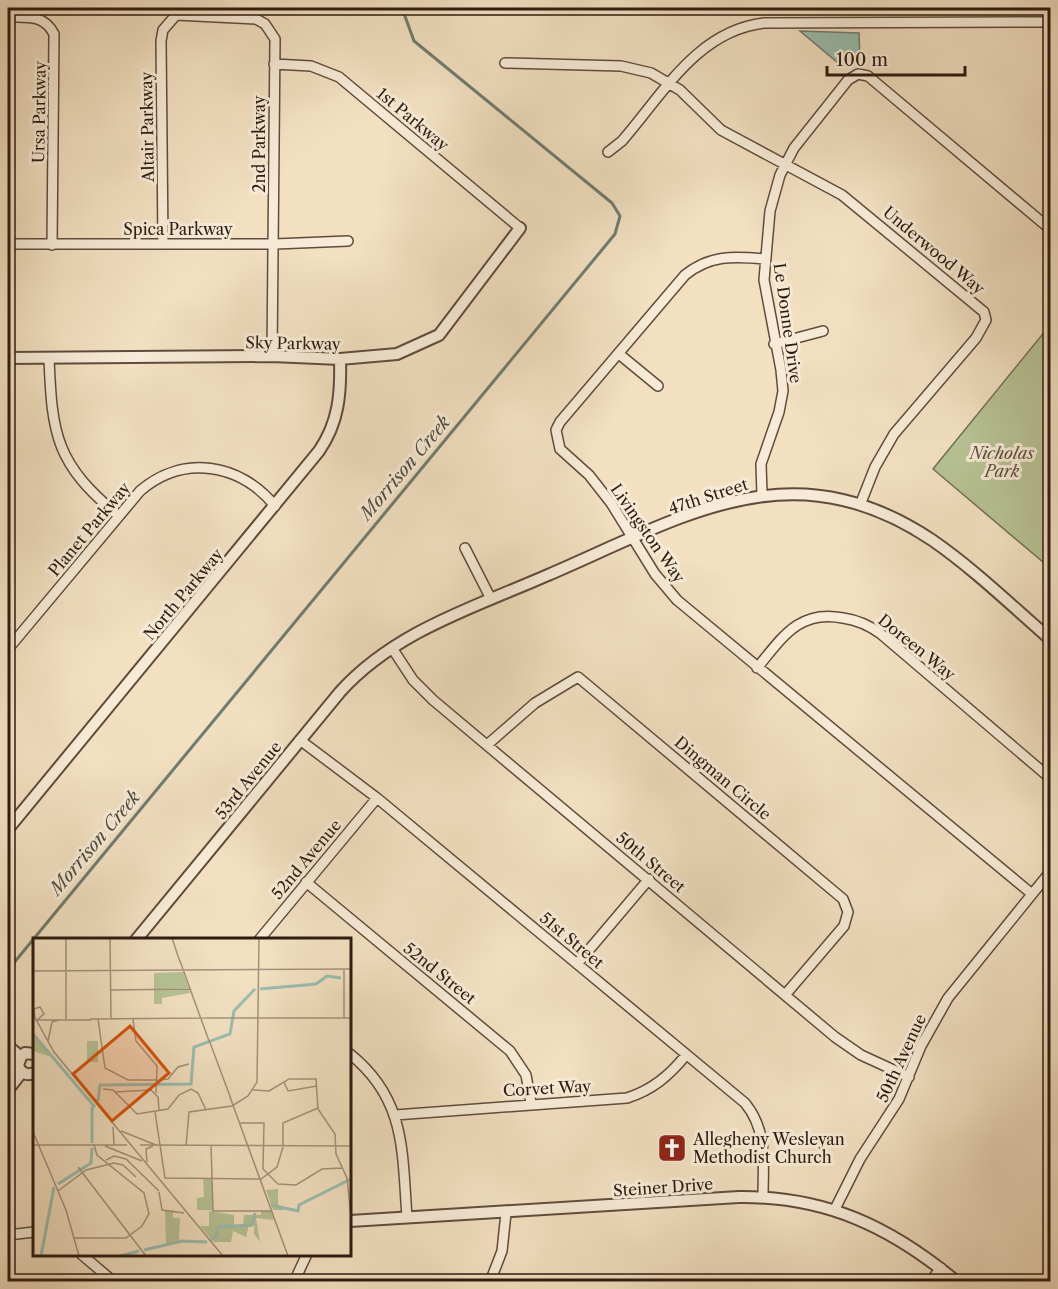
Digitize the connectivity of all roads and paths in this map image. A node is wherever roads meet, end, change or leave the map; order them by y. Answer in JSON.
{"nodes":[{"id":1,"x":177,"y":15,"type":"joint"},
{"id":2,"x":8,"y":17,"type":"edge"},
{"id":3,"x":1050,"y":22,"type":"edge"},
{"id":4,"x":506,"y":63,"type":"dead end"},
{"id":5,"x":274,"y":64,"type":"junction"},
{"id":6,"x":670,"y":84,"type":"junction"},
{"id":7,"x":608,"y":152,"type":"dead end"},
{"id":8,"x":785,"y":164,"type":"junction"},
{"id":9,"x":520,"y":228,"type":"joint"},
{"id":10,"x":1050,"y":229,"type":"edge"},
{"id":11,"x":348,"y":241,"type":"dead end"},
{"id":12,"x":8,"y":244,"type":"edge"},
{"id":13,"x":163,"y":244,"type":"junction"},
{"id":14,"x":275,"y":244,"type":"junction"},
{"id":15,"x":52,"y":245,"type":"junction"},
{"id":16,"x":764,"y":259,"type":"junction"},
{"id":17,"x":823,"y":330,"type":"dead end"},
{"id":18,"x":774,"y":344,"type":"junction"},
{"id":19,"x":619,"y":354,"type":"junction"},
{"id":20,"x":272,"y":356,"type":"junction"},
{"id":21,"x":8,"y":358,"type":"edge"},
{"id":22,"x":49,"y":358,"type":"junction"},
{"id":23,"x":340,"y":359,"type":"junction"},
{"id":24,"x":658,"y":386,"type":"dead end"},
{"id":25,"x":762,"y":494,"type":"junction"},
{"id":26,"x":860,"y":505,"type":"junction"},
{"id":27,"x":275,"y":506,"type":"junction"},
{"id":28,"x":118,"y":516,"type":"junction"},
{"id":29,"x":634,"y":537,"type":"junction"},
{"id":30,"x":465,"y":548,"type":"dead end"},
{"id":31,"x":491,"y":599,"type":"junction"},
{"id":32,"x":1050,"y":639,"type":"edge"},
{"id":33,"x":392,"y":648,"type":"junction"},
{"id":34,"x":8,"y":649,"type":"edge"},
{"id":35,"x":757,"y":668,"type":"junction"},
{"id":36,"x":300,"y":740,"type":"junction"},
{"id":37,"x":487,"y":745,"type":"junction"},
{"id":38,"x":1050,"y":778,"type":"edge"},
{"id":39,"x":377,"y":798,"type":"junction"},
{"id":40,"x":8,"y":829,"type":"edge"},
{"id":41,"x":1050,"y":872,"type":"edge"},
{"id":42,"x":649,"y":879,"type":"junction"},
{"id":43,"x":306,"y":882,"type":"junction"},
{"id":44,"x":1032,"y":894,"type":"junction"},
{"id":45,"x":137,"y":938,"type":"edge"},
{"id":46,"x":260,"y":938,"type":"edge"},
{"id":47,"x":578,"y":964,"type":"junction"},
{"id":48,"x":785,"y":995,"type":"junction"},
{"id":49,"x":8,"y":1046,"type":"edge"},
{"id":50,"x":33,"y":1054,"type":"edge"},
{"id":51,"x":351,"y":1055,"type":"edge"},
{"id":52,"x":686,"y":1055,"type":"junction"},
{"id":53,"x":21,"y":1057,"type":"junction"},
{"id":54,"x":22,"y":1072,"type":"junction"},
{"id":55,"x":33,"y":1073,"type":"edge"},
{"id":56,"x":909,"y":1077,"type":"junction"},
{"id":57,"x":8,"y":1090,"type":"edge"},
{"id":58,"x":531,"y":1103,"type":"junction"},
{"id":59,"x":395,"y":1115,"type":"junction"},
{"id":60,"x":763,"y":1197,"type":"junction"},
{"id":61,"x":835,"y":1209,"type":"junction"},
{"id":62,"x":506,"y":1213,"type":"junction"},
{"id":63,"x":407,"y":1217,"type":"junction"},
{"id":64,"x":351,"y":1221,"type":"edge"},
{"id":65,"x":33,"y":1232,"type":"edge"},
{"id":66,"x":8,"y":1235,"type":"edge"},
{"id":67,"x":83,"y":1256,"type":"edge"},
{"id":68,"x":306,"y":1256,"type":"edge"},
{"id":69,"x":941,"y":1268,"type":"junction"},
{"id":70,"x":114,"y":1281,"type":"edge"},
{"id":71,"x":294,"y":1281,"type":"edge"},
{"id":72,"x":490,"y":1281,"type":"edge"},
{"id":73,"x":930,"y":1281,"type":"edge"},
{"id":74,"x":957,"y":1281,"type":"edge"}],
"edges":[{"from":1,"to":5,"type":"street","name":"2nd Parkway"},
{"from":1,"to":13,"type":"street","name":"Altair Parkway"},
{"from":2,"to":15,"type":"street","name":"Ursa Parkway"},
{"from":3,"to":6,"type":"street"},
{"from":4,"to":6,"type":"street","name":"Underwood Way"},
{"from":5,"to":9,"type":"street","name":"1st Parkway"},
{"from":5,"to":14,"type":"street","name":"2nd Parkway"},
{"from":6,"to":7,"type":"street"},
{"from":6,"to":8,"type":"street","name":"Underwood Way"},
{"from":8,"to":10,"type":"street","name":"Le Donne Drive"},
{"from":8,"to":16,"type":"street","name":"Le Donne Drive"},
{"from":8,"to":26,"type":"street","name":"Underwood Way"},
{"from":9,"to":23,"type":"street","name":"Sky Parkway"},
{"from":11,"to":14,"type":"street","name":"Spica Parkway"},
{"from":12,"to":15,"type":"street","name":"Spica Parkway"},
{"from":13,"to":14,"type":"street","name":"Spica Parkway"},
{"from":13,"to":15,"type":"street","name":"Spica Parkway"},
{"from":14,"to":20,"type":"street","name":"2nd Parkway"},
{"from":16,"to":18,"type":"street","name":"Le Donne Drive"},
{"from":16,"to":19,"type":"street","name":"Livingston Way"},
{"from":17,"to":18,"type":"street"},
{"from":18,"to":25,"type":"street","name":"Le Donne Drive"},
{"from":19,"to":24,"type":"street"},
{"from":19,"to":29,"type":"street","name":"Livingston Way"},
{"from":20,"to":22,"type":"street","name":"Sky Parkway"},
{"from":20,"to":23,"type":"street","name":"Sky Parkway"},
{"from":21,"to":22,"type":"street","name":"Sky Parkway"},
{"from":22,"to":28,"type":"street"},
{"from":23,"to":27,"type":"street","name":"North Parkway"},
{"from":25,"to":26,"type":"street","name":"47th Street"},
{"from":25,"to":29,"type":"street","name":"47th Street"},
{"from":26,"to":32,"type":"street","name":"47th Street"},
{"from":27,"to":28,"type":"street","name":"Planet Parkway"},
{"from":27,"to":40,"type":"street","name":"North Parkway"},
{"from":28,"to":34,"type":"street","name":"Planet Parkway"},
{"from":29,"to":31,"type":"street","name":"47th Street"},
{"from":29,"to":35,"type":"street","name":"Livingston Way"},
{"from":30,"to":31,"type":"street"},
{"from":31,"to":33,"type":"street","name":"47th Street"},
{"from":33,"to":36,"type":"street","name":"53rd Avenue"},
{"from":33,"to":37,"type":"street","name":"50th Street"},
{"from":35,"to":38,"type":"street","name":"Doreen Way"},
{"from":35,"to":44,"type":"street","name":"Livingston Way"},
{"from":36,"to":39,"type":"street","name":"51st Street"},
{"from":36,"to":45,"type":"street","name":"53rd Avenue"},
{"from":37,"to":42,"type":"street","name":"50th Street"},
{"from":37,"to":48,"type":"street","name":"Dingman Circle"},
{"from":39,"to":43,"type":"street","name":"52nd Avenue"},
{"from":39,"to":47,"type":"street","name":"51st Street"},
{"from":41,"to":44,"type":"street","name":"50th Avenue"},
{"from":42,"to":47,"type":"street"},
{"from":42,"to":48,"type":"street","name":"50th Street"},
{"from":43,"to":46,"type":"street","name":"52nd Avenue"},
{"from":43,"to":58,"type":"street","name":"52nd Street"},
{"from":44,"to":56,"type":"street","name":"50th Avenue"},
{"from":47,"to":52,"type":"street","name":"51st Street"},
{"from":48,"to":56,"type":"street","name":"50th Street"},
{"from":49,"to":53,"type":"street"},
{"from":50,"to":53,"type":"street"},
{"from":51,"to":59,"type":"street"},
{"from":52,"to":58,"type":"street","name":"Corvet Way"},
{"from":52,"to":60,"type":"street","name":"51st Street"},
{"from":53,"to":54,"type":"street"},
{"from":54,"to":55,"type":"street"},
{"from":54,"to":57,"type":"street"},
{"from":56,"to":61,"type":"street","name":"50th Avenue"},
{"from":58,"to":59,"type":"street","name":"Corvet Way"},
{"from":59,"to":63,"type":"street"},
{"from":60,"to":61,"type":"street","name":"Steiner Drive"},
{"from":60,"to":62,"type":"street","name":"Steiner Drive"},
{"from":61,"to":69,"type":"street","name":"Steiner Drive"},
{"from":62,"to":63,"type":"street","name":"Steiner Drive"},
{"from":62,"to":72,"type":"street"},
{"from":63,"to":64,"type":"street","name":"Steiner Drive"},
{"from":65,"to":66,"type":"street"},
{"from":67,"to":70,"type":"street"},
{"from":68,"to":71,"type":"street"},
{"from":69,"to":73,"type":"street"},
{"from":69,"to":74,"type":"street","name":"Steiner Drive"}]}
